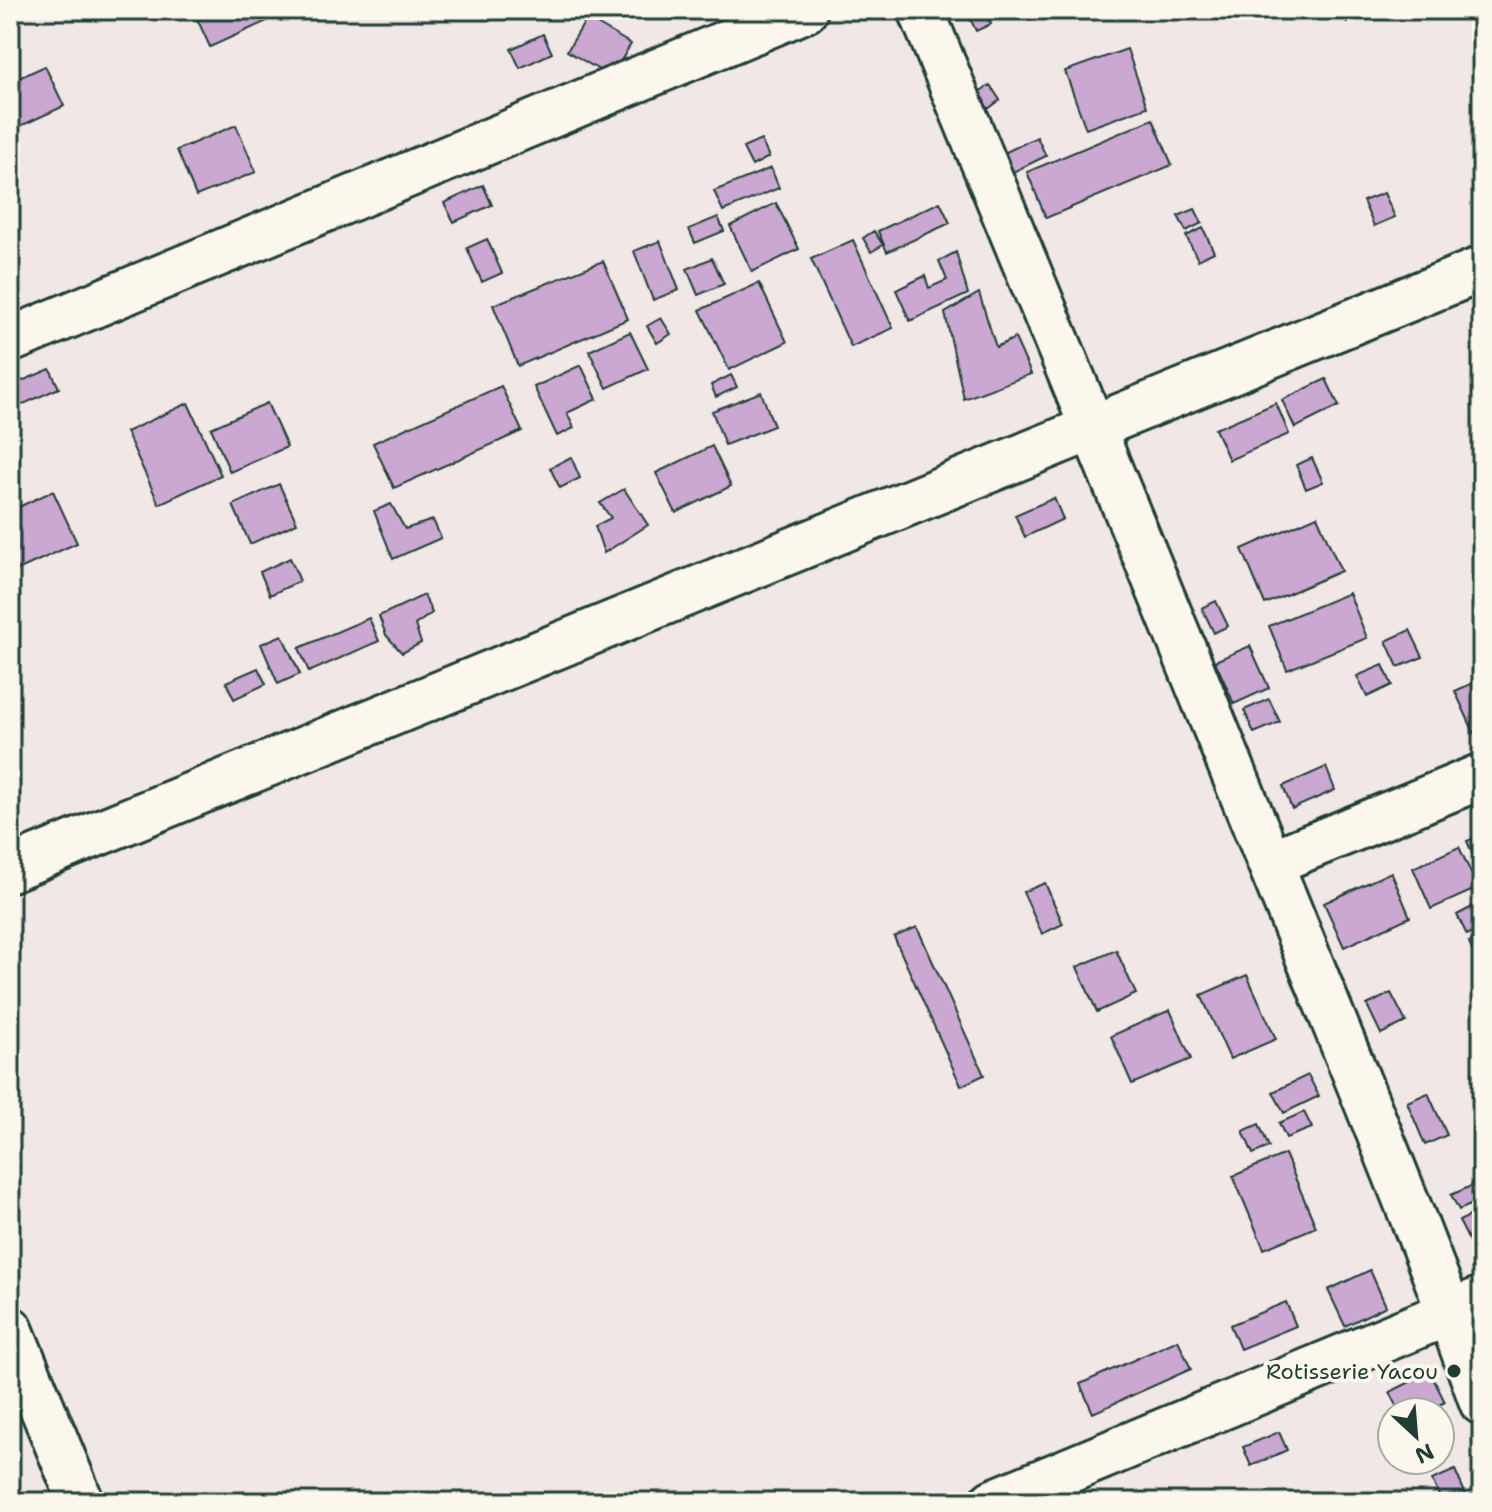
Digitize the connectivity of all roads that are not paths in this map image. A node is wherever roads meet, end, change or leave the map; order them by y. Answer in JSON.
{"nodes":[{"id":1,"x":805,"y":10,"type":"edge"},
{"id":2,"x":921,"y":10,"type":"edge"},
{"id":3,"x":1482,"y":269,"type":"edge"},
{"id":4,"x":10,"y":340,"type":"edge"},
{"id":5,"x":1094,"y":427,"type":"junction"},
{"id":6,"x":1482,"y":776,"type":"edge"},
{"id":7,"x":1270,"y":863,"type":"junction"},
{"id":8,"x":10,"y":869,"type":"edge"},
{"id":9,"x":1466,"y":1306,"type":"edge"},
{"id":10,"x":10,"y":1329,"type":"edge"},
{"id":11,"x":24,"y":1401,"type":"edge"},
{"id":12,"x":1482,"y":1402,"type":"edge"},
{"id":13,"x":81,"y":1502,"type":"edge"},
{"id":14,"x":993,"y":1502,"type":"edge"}],
"edges":[{"from":1,"to":4,"type":"street"},
{"from":2,"to":5,"type":"street"},
{"from":3,"to":5,"type":"street"},
{"from":5,"to":7,"type":"street"},
{"from":5,"to":8,"type":"street"},
{"from":6,"to":7,"type":"street"},
{"from":7,"to":9,"type":"street"},
{"from":9,"to":12,"type":"street"},
{"from":9,"to":14,"type":"street"},
{"from":10,"to":11,"type":"street"},
{"from":11,"to":13,"type":"street"}]}
